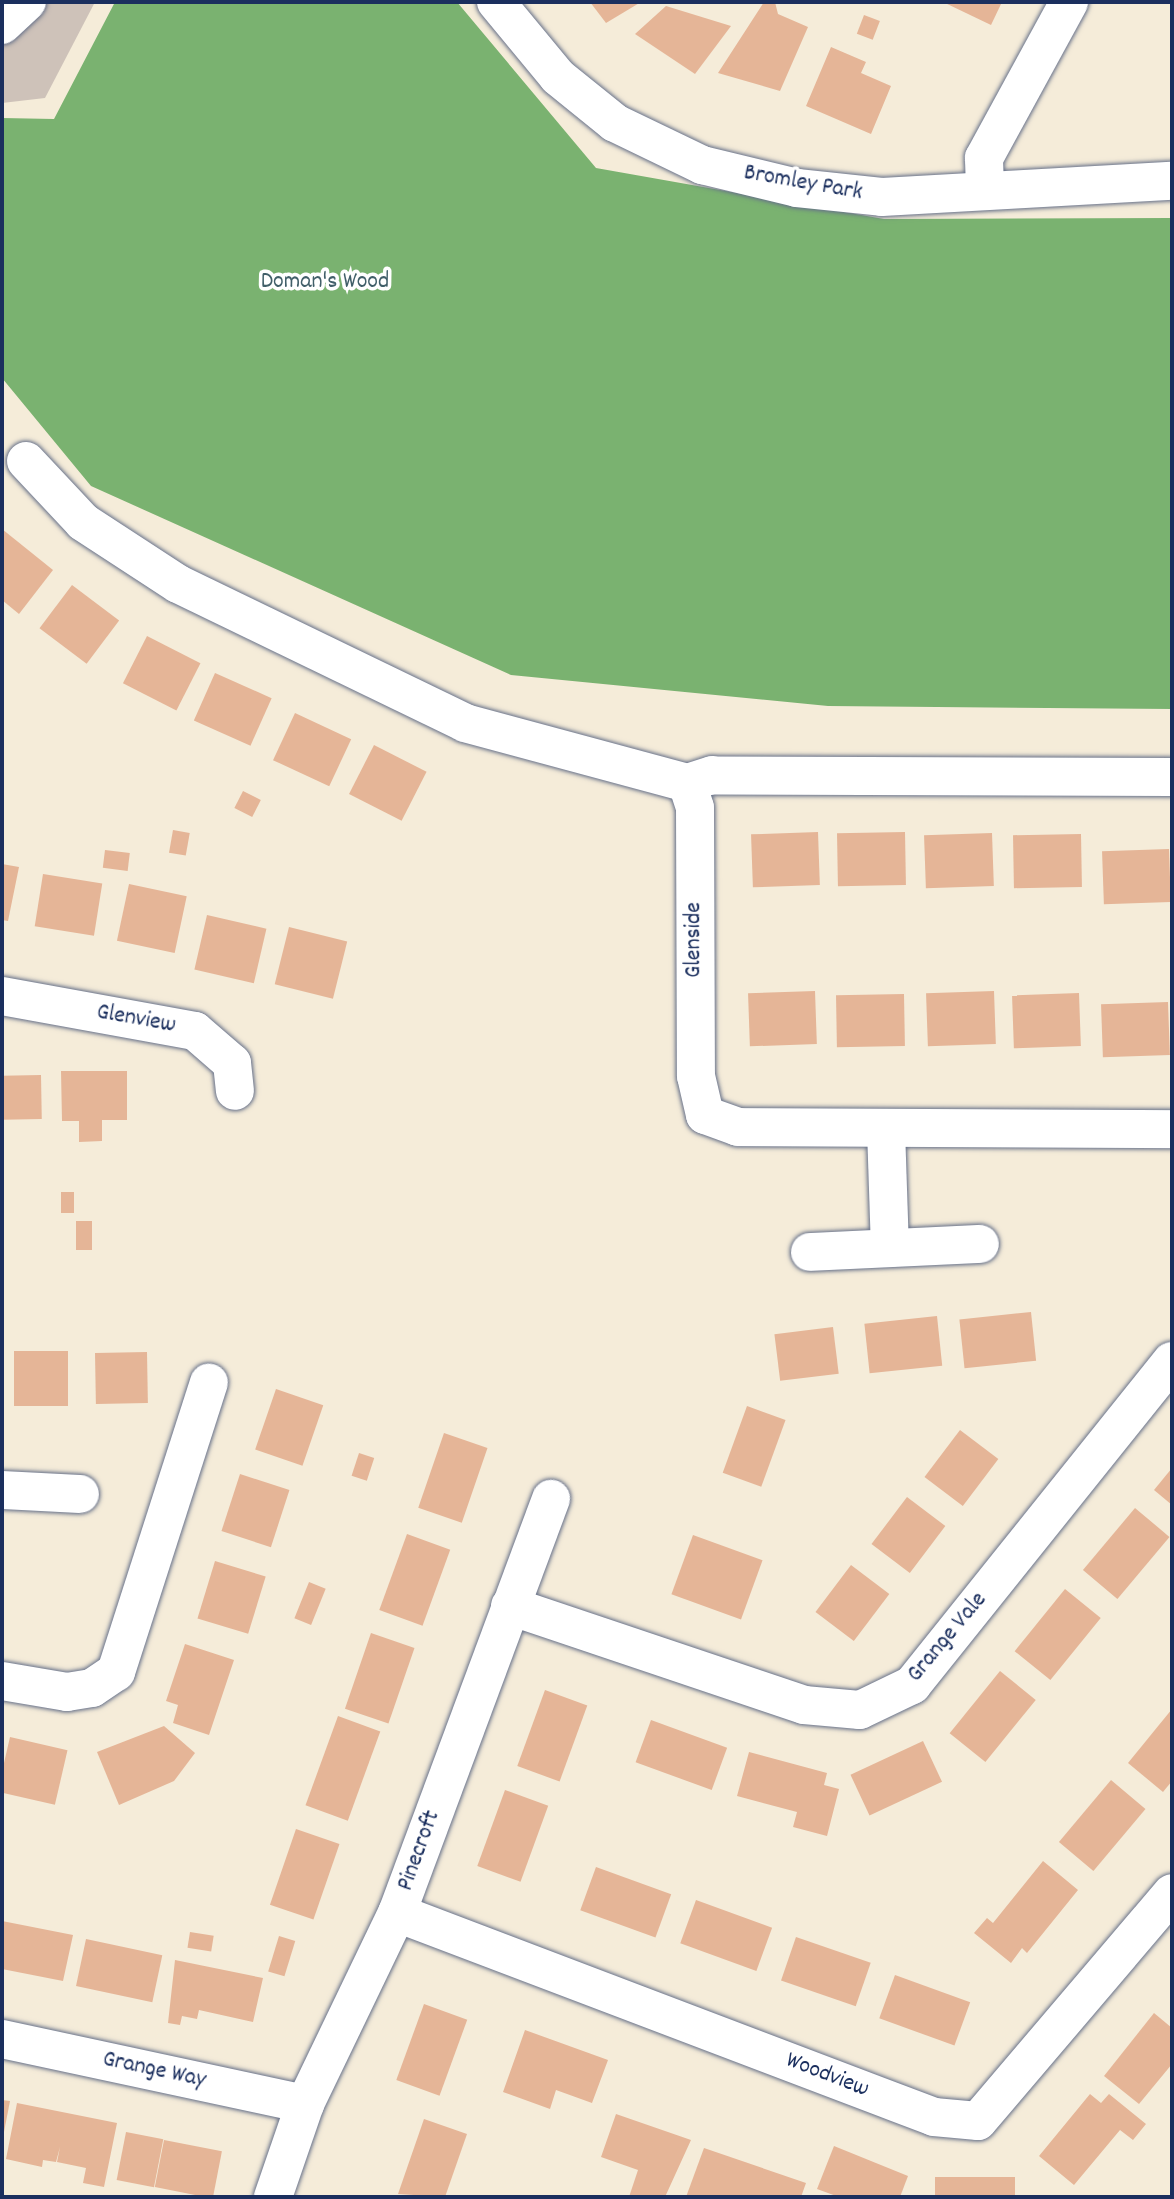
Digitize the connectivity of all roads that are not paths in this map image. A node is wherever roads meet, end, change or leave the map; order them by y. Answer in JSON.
{"nodes":[{"id":1,"x":27,"y":2,"type":"edge"},
{"id":2,"x":496,"y":2,"type":"edge"},
{"id":3,"x":1069,"y":2,"type":"edge"},
{"id":4,"x":2,"y":25,"type":"edge"},
{"id":5,"x":1172,"y":181,"type":"edge"},
{"id":6,"x":985,"y":188,"type":"junction"},
{"id":7,"x":26,"y":461,"type":"dead end"},
{"id":8,"x":1172,"y":778,"type":"edge"},
{"id":9,"x":687,"y":783,"type":"junction"},
{"id":10,"x":2,"y":996,"type":"edge"},
{"id":11,"x":235,"y":1091,"type":"dead end"},
{"id":12,"x":886,"y":1129,"type":"junction"},
{"id":13,"x":1172,"y":1129,"type":"edge"},
{"id":14,"x":980,"y":1244,"type":"dead end"},
{"id":15,"x":890,"y":1248,"type":"junction"},
{"id":16,"x":810,"y":1252,"type":"dead end"},
{"id":17,"x":1172,"y":1361,"type":"edge"},
{"id":18,"x":209,"y":1383,"type":"dead end"},
{"id":19,"x":2,"y":1490,"type":"edge"},
{"id":20,"x":80,"y":1494,"type":"dead end"},
{"id":21,"x":551,"y":1499,"type":"dead end"},
{"id":22,"x":510,"y":1606,"type":"junction"},
{"id":23,"x":2,"y":1681,"type":"edge"},
{"id":24,"x":1172,"y":1893,"type":"edge"},
{"id":25,"x":397,"y":1913,"type":"junction"},
{"id":26,"x":2,"y":2039,"type":"edge"},
{"id":27,"x":305,"y":2104,"type":"junction"},
{"id":28,"x":273,"y":2197,"type":"edge"}],
"edges":[{"from":1,"to":4,"type":"street"},
{"from":2,"to":6,"type":"street","name":"Bromley Park"},
{"from":3,"to":6,"type":"street"},
{"from":5,"to":6,"type":"street","name":"Bromley Park"},
{"from":7,"to":9,"type":"street"},
{"from":8,"to":9,"type":"street"},
{"from":9,"to":12,"type":"street","name":"Glenside"},
{"from":10,"to":11,"type":"street","name":"Glenview"},
{"from":12,"to":13,"type":"street","name":"Glenside"},
{"from":12,"to":15,"type":"street"},
{"from":14,"to":15,"type":"street"},
{"from":15,"to":16,"type":"street"},
{"from":17,"to":22,"type":"street","name":"Grange Vale"},
{"from":18,"to":23,"type":"street"},
{"from":19,"to":20,"type":"street"},
{"from":21,"to":22,"type":"street","name":"Pinecroft"},
{"from":22,"to":25,"type":"street","name":"Pinecroft"},
{"from":24,"to":25,"type":"street","name":"Woodview"},
{"from":25,"to":27,"type":"street","name":"Pinecroft"},
{"from":26,"to":27,"type":"street","name":"Grange Way"},
{"from":27,"to":28,"type":"street","name":"Pinecroft"}]}
